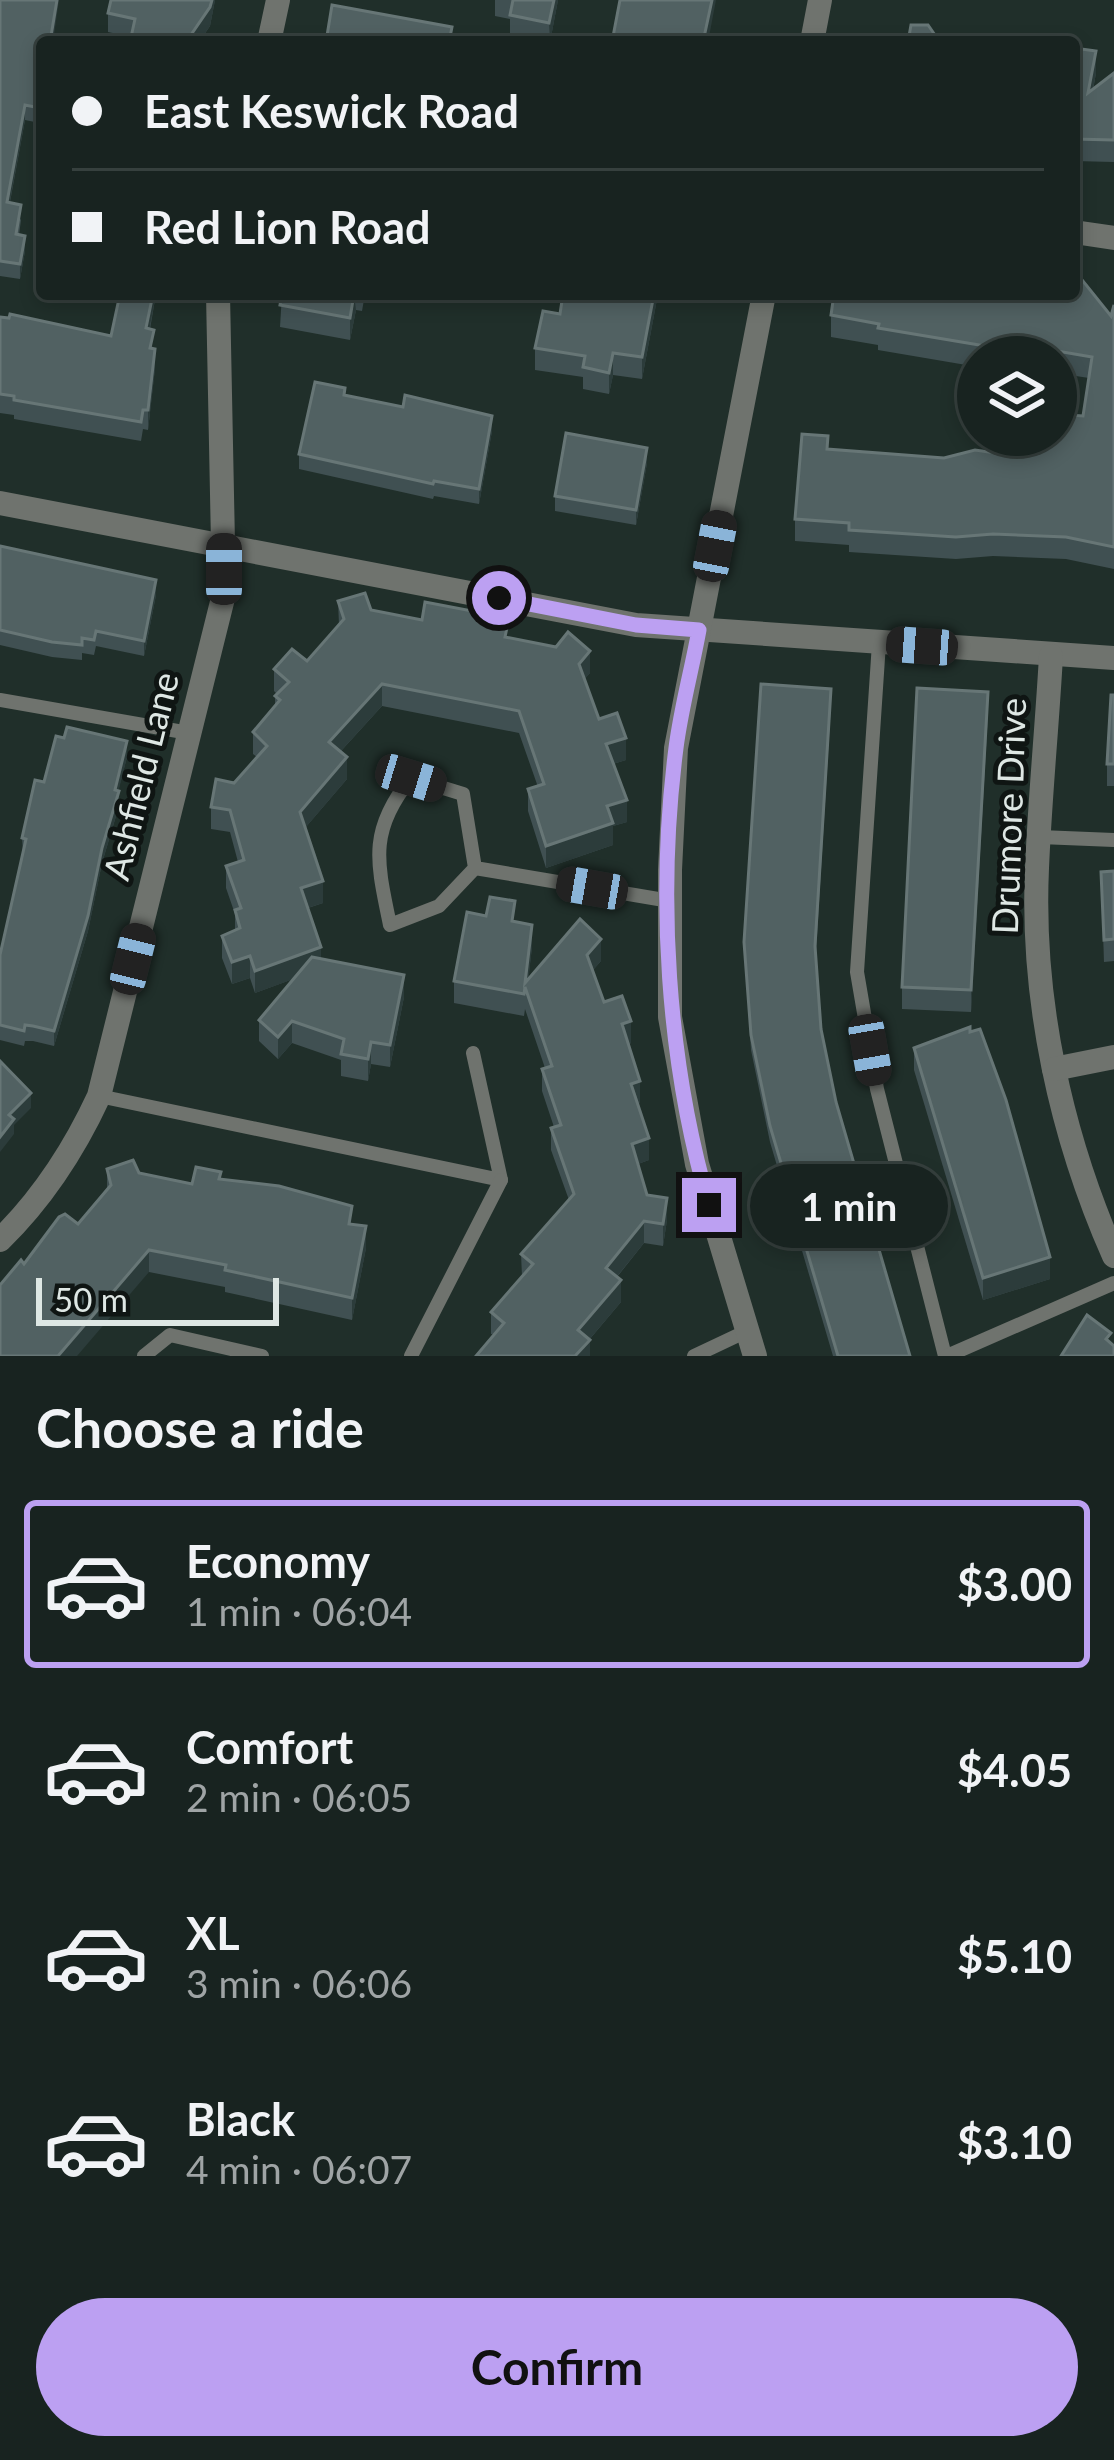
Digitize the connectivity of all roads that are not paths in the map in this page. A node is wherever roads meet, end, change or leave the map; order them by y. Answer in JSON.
{"nodes":[{"id":1,"x":278,"y":0,"type":"edge"},
{"id":2,"x":820,"y":0,"type":"edge"},
{"id":3,"x":270,"y":36,"type":"edge"},
{"id":4,"x":813,"y":36,"type":"edge"},
{"id":5,"x":1080,"y":233,"type":"edge"},
{"id":6,"x":1114,"y":238,"type":"edge"},
{"id":7,"x":218,"y":300,"type":"edge"},
{"id":8,"x":763,"y":300,"type":"edge"},
{"id":9,"x":0,"y":503,"type":"edge"},
{"id":10,"x":224,"y":545,"type":"junction"},
{"id":11,"x":699,"y":630,"type":"junction"},
{"id":12,"x":878,"y":643,"type":"junction"},
{"id":13,"x":1051,"y":656,"type":"junction"},
{"id":14,"x":1114,"y":658,"type":"edge"},
{"id":15,"x":0,"y":700,"type":"edge"},
{"id":16,"x":189,"y":733,"type":"junction"},
{"id":17,"x":1040,"y":837,"type":"junction"},
{"id":18,"x":1114,"y":840,"type":"edge"},
{"id":19,"x":475,"y":868,"type":"junction"},
{"id":20,"x":670,"y":902,"type":"junction"},
{"id":21,"x":473,"y":1053,"type":"dead end"},
{"id":22,"x":1114,"y":1057,"type":"edge"},
{"id":23,"x":1054,"y":1070,"type":"junction"},
{"id":24,"x":99,"y":1096,"type":"junction"},
{"id":25,"x":501,"y":1180,"type":"junction"},
{"id":26,"x":0,"y":1240,"type":"edge"},
{"id":27,"x":1114,"y":1256,"type":"edge"},
{"id":28,"x":1114,"y":1283,"type":"edge"},
{"id":29,"x":751,"y":1344,"type":"edge"},
{"id":30,"x":144,"y":1356,"type":"edge"},
{"id":31,"x":262,"y":1356,"type":"edge"},
{"id":32,"x":411,"y":1356,"type":"edge"},
{"id":33,"x":694,"y":1356,"type":"edge"},
{"id":34,"x":946,"y":1356,"type":"edge"}],
"edges":[{"from":1,"to":3,"type":"street"},
{"from":2,"to":4,"type":"street"},
{"from":5,"to":6,"type":"street"},
{"from":7,"to":10,"type":"street","name":"Ashfield Lane"},
{"from":8,"to":11,"type":"street"},
{"from":9,"to":10,"type":"street"},
{"from":10,"to":11,"type":"street"},
{"from":10,"to":16,"type":"street","name":"Ashfield Lane"},
{"from":11,"to":12,"type":"street"},
{"from":11,"to":20,"type":"street"},
{"from":12,"to":13,"type":"street"},
{"from":12,"to":34,"type":"lane"},
{"from":13,"to":14,"type":"street"},
{"from":13,"to":17,"type":"street","name":"Drumore Drive"},
{"from":15,"to":16,"type":"lane"},
{"from":16,"to":24,"type":"street","name":"Ashfield Lane"},
{"from":17,"to":18,"type":"lane"},
{"from":17,"to":23,"type":"street","name":"Drumore Drive"},
{"from":19,"to":19,"type":"lane"},
{"from":19,"to":20,"type":"lane"},
{"from":20,"to":29,"type":"street"},
{"from":21,"to":25,"type":"lane"},
{"from":22,"to":23,"type":"street"},
{"from":23,"to":27,"type":"street","name":"Drumore Drive"},
{"from":24,"to":25,"type":"lane"},
{"from":24,"to":26,"type":"street","name":"Ashfield Lane"},
{"from":25,"to":32,"type":"lane"},
{"from":28,"to":34,"type":"lane"},
{"from":29,"to":33,"type":"lane"},
{"from":30,"to":31,"type":"lane"}]}
